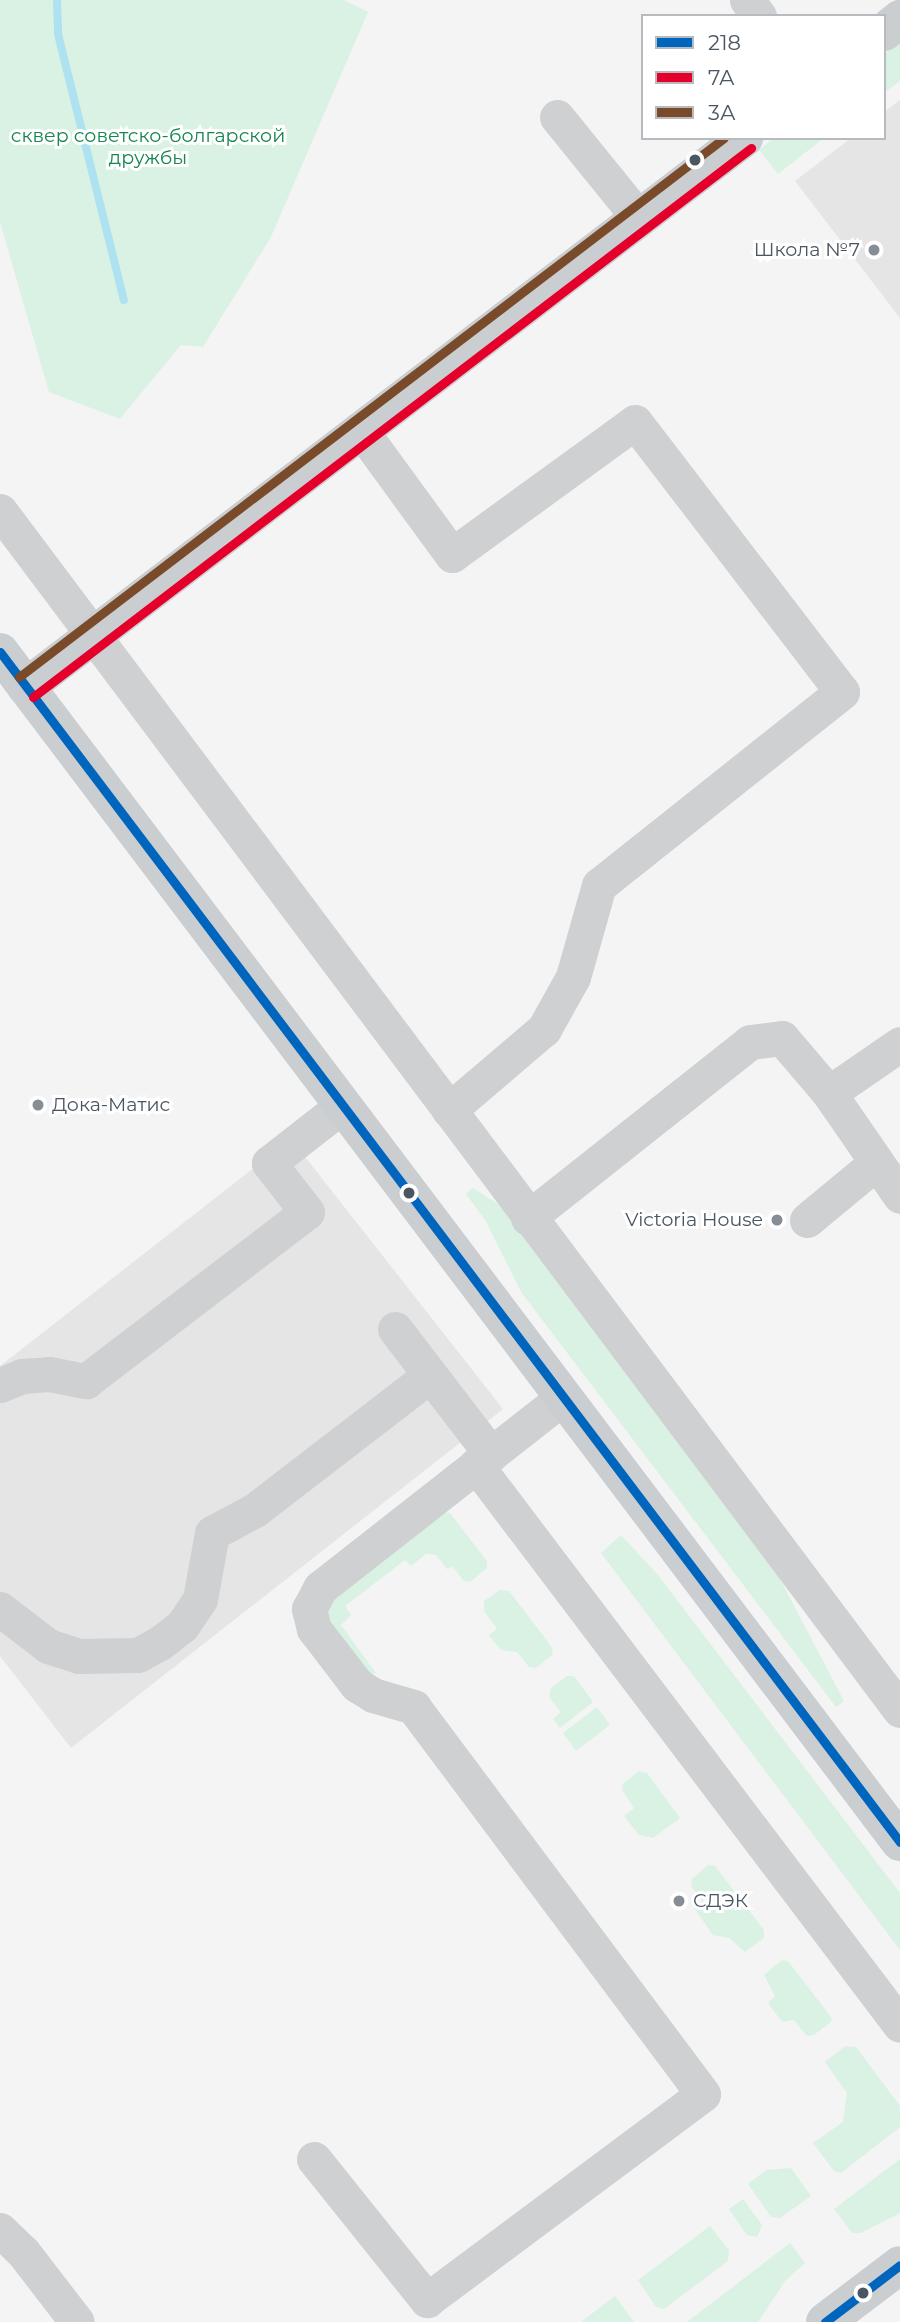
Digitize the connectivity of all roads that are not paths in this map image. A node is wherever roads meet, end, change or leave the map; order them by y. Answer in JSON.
{"nodes":[{"id":1,"x":747,"y":0,"type":"edge"},
{"id":2,"x":758,"y":14,"type":"edge"},
{"id":3,"x":900,"y":19,"type":"edge"},
{"id":4,"x":886,"y":30,"type":"edge"},
{"id":5,"x":558,"y":117,"type":"dead end"},
{"id":6,"x":741,"y":140,"type":"edge"},
{"id":7,"x":638,"y":217,"type":"junction"},
{"id":8,"x":360,"y":429,"type":"junction"},
{"id":9,"x":0,"y":511,"type":"edge"},
{"id":10,"x":95,"y":635,"type":"junction"},
{"id":11,"x":0,"y":652,"type":"edge"},
{"id":12,"x":26,"y":687,"type":"junction"},
{"id":13,"x":900,"y":1044,"type":"edge"},
{"id":14,"x":829,"y":1093,"type":"junction"},
{"id":15,"x":342,"y":1107,"type":"junction"},
{"id":16,"x":449,"y":1110,"type":"junction"},
{"id":17,"x":876,"y":1163,"type":"junction"},
{"id":18,"x":900,"y":1196,"type":"edge"},
{"id":19,"x":528,"y":1218,"type":"junction"},
{"id":20,"x":807,"y":1220,"type":"dead end"},
{"id":21,"x":395,"y":1329,"type":"dead end"},
{"id":22,"x":430,"y":1375,"type":"junction"},
{"id":23,"x":0,"y":1385,"type":"edge"},
{"id":24,"x":562,"y":1398,"type":"junction"},
{"id":25,"x":484,"y":1459,"type":"junction"},
{"id":26,"x":0,"y":1609,"type":"edge"},
{"id":27,"x":900,"y":1710,"type":"edge"},
{"id":28,"x":900,"y":1842,"type":"edge"},
{"id":29,"x":900,"y":2025,"type":"edge"},
{"id":30,"x":314,"y":2159,"type":"dead end"},
{"id":31,"x":0,"y":2230,"type":"edge"},
{"id":32,"x":900,"y":2265,"type":"edge"},
{"id":33,"x":435,"y":2311,"type":"edge"},
{"id":34,"x":77,"y":2322,"type":"edge"},
{"id":35,"x":825,"y":2322,"type":"edge"}],
"edges":[{"from":1,"to":2,"type":"street"},
{"from":3,"to":4,"type":"main road"},
{"from":5,"to":7,"type":"street"},
{"from":6,"to":7,"type":"main road"},
{"from":7,"to":8,"type":"main road"},
{"from":8,"to":10,"type":"main road"},
{"from":8,"to":16,"type":"street"},
{"from":9,"to":10,"type":"street"},
{"from":10,"to":12,"type":"main road"},
{"from":10,"to":16,"type":"street"},
{"from":11,"to":12,"type":"main road"},
{"from":12,"to":15,"type":"main road"},
{"from":13,"to":14,"type":"street"},
{"from":14,"to":17,"type":"street"},
{"from":14,"to":19,"type":"street"},
{"from":15,"to":23,"type":"street"},
{"from":15,"to":24,"type":"main road"},
{"from":16,"to":19,"type":"street"},
{"from":17,"to":18,"type":"street"},
{"from":17,"to":20,"type":"street"},
{"from":19,"to":27,"type":"street"},
{"from":21,"to":22,"type":"street"},
{"from":22,"to":25,"type":"street"},
{"from":22,"to":26,"type":"street"},
{"from":24,"to":25,"type":"street"},
{"from":24,"to":28,"type":"main road"},
{"from":25,"to":29,"type":"street"},
{"from":25,"to":33,"type":"street"},
{"from":30,"to":33,"type":"street"},
{"from":31,"to":34,"type":"street"},
{"from":32,"to":35,"type":"main road"}]}
